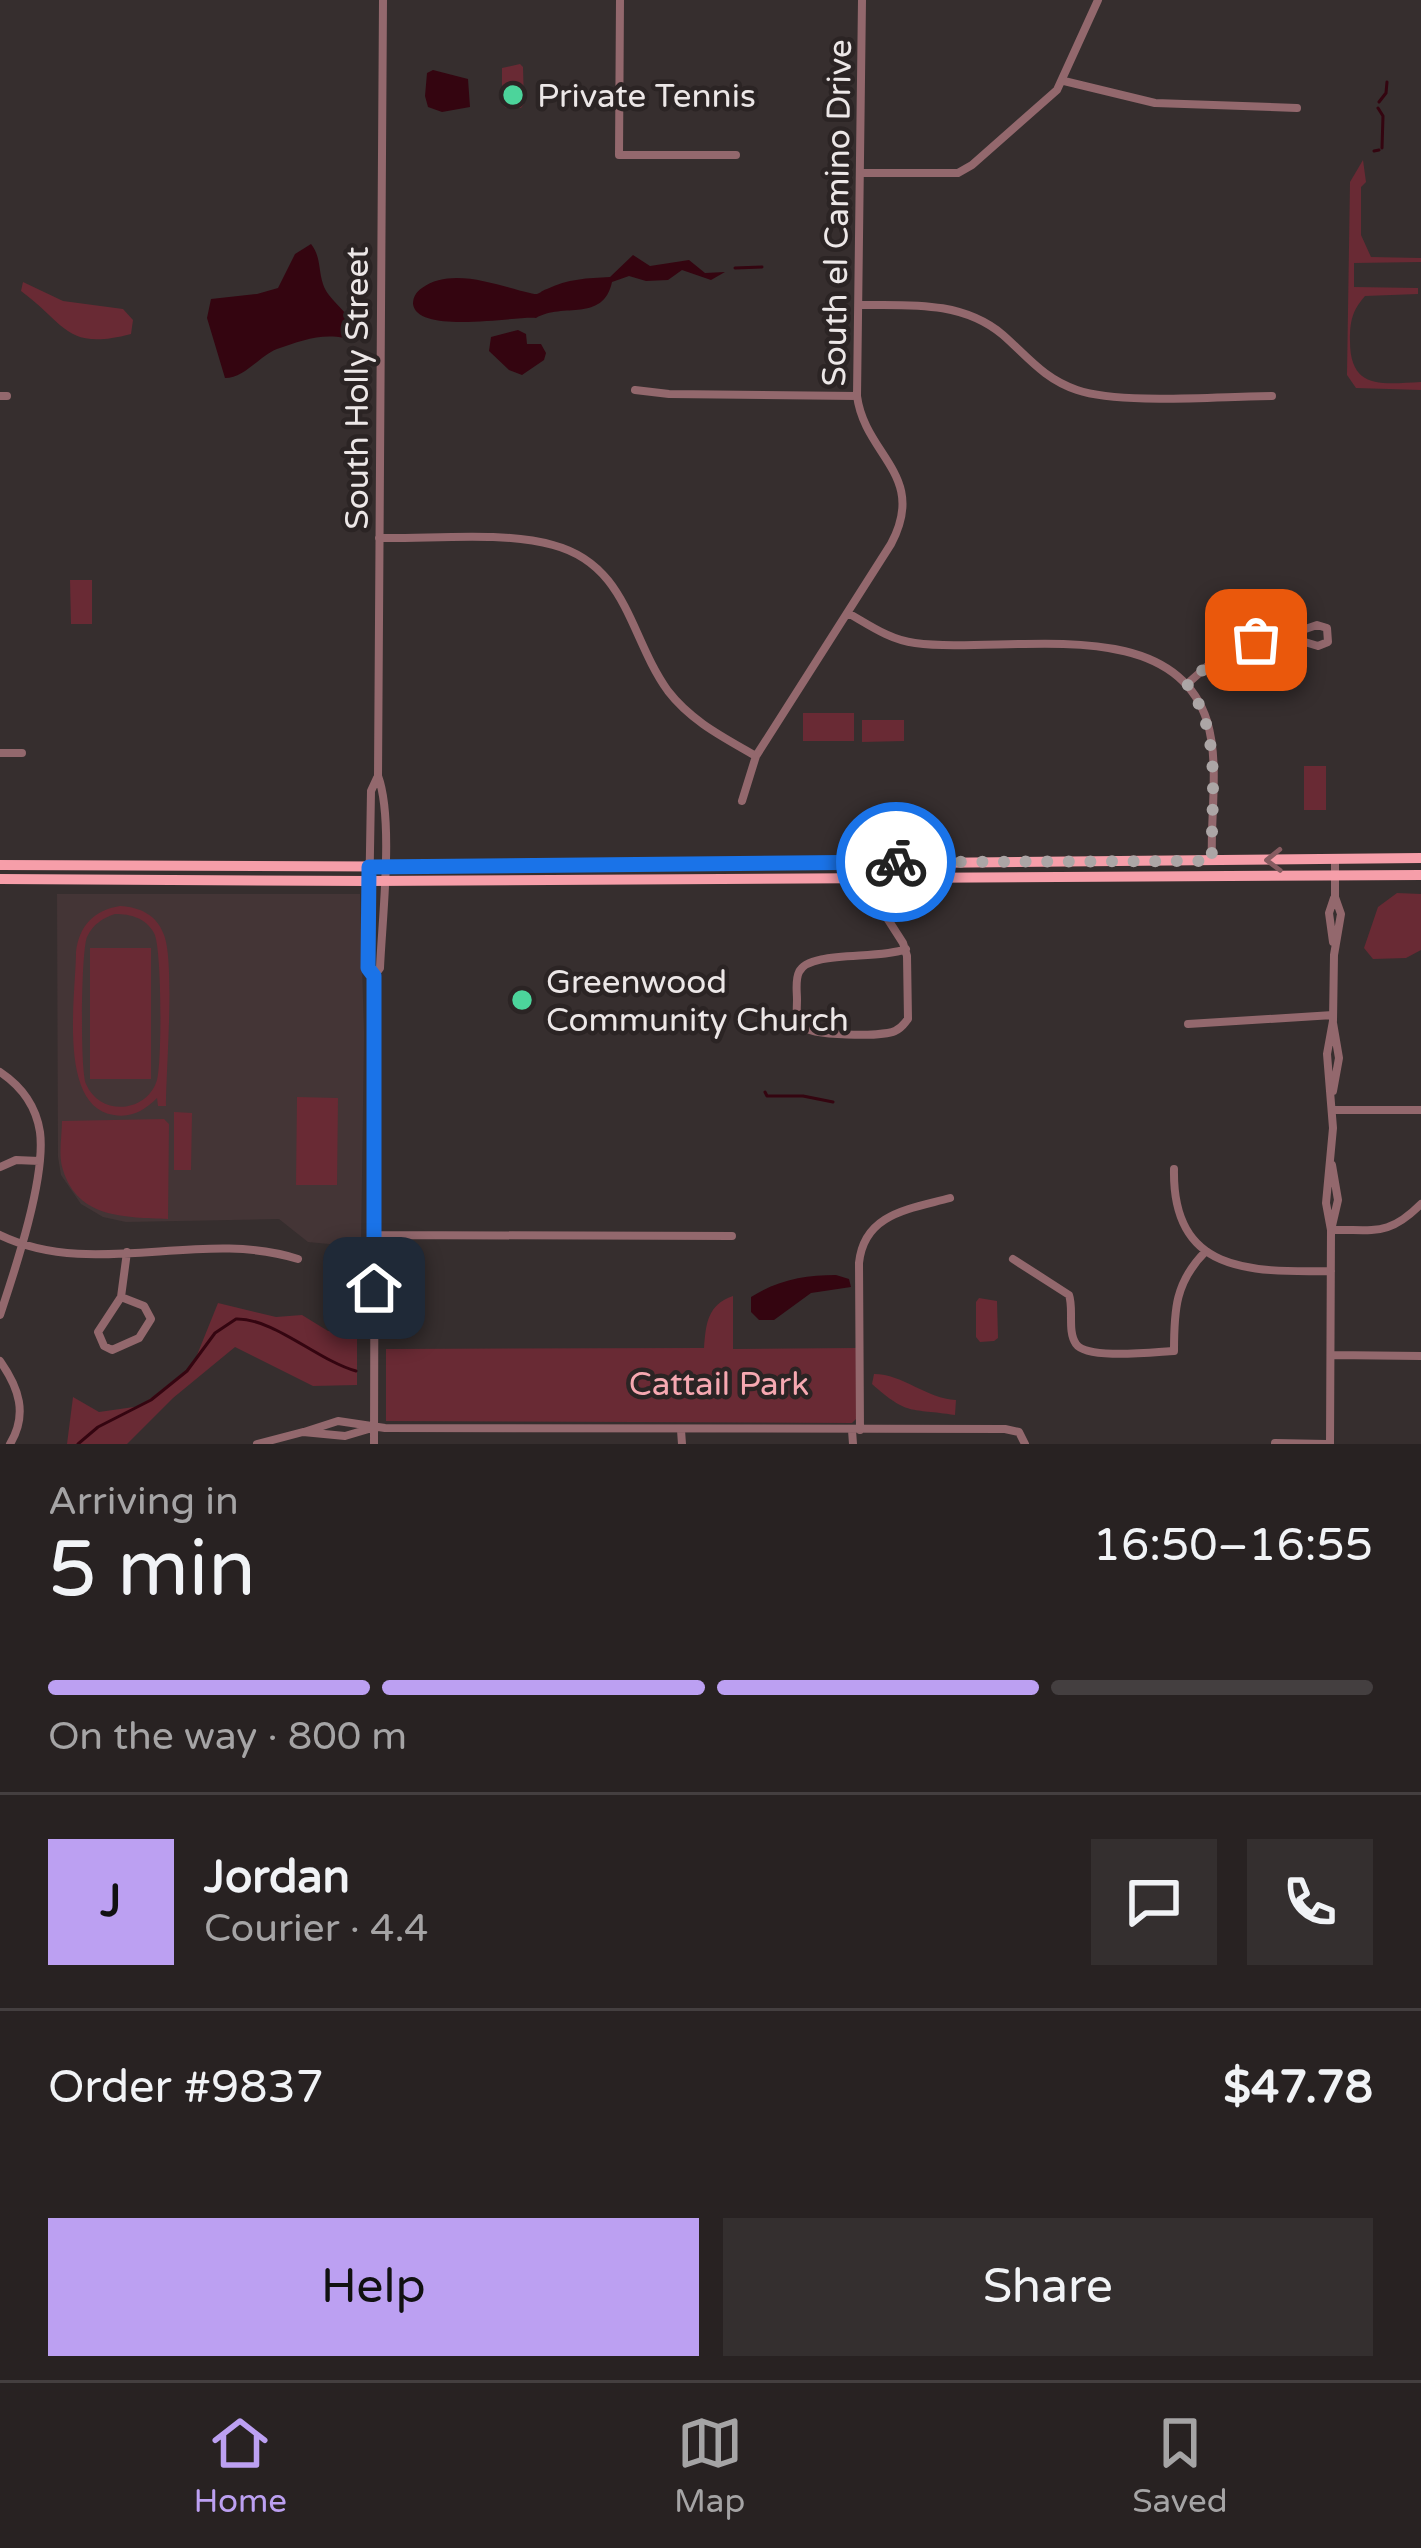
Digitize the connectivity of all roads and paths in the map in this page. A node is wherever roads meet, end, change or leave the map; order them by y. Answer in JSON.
{"nodes":[{"id":1,"x":382,"y":0,"type":"edge"},
{"id":2,"x":620,"y":0,"type":"edge"},
{"id":3,"x":862,"y":0,"type":"edge"},
{"id":4,"x":1098,"y":0,"type":"edge"},
{"id":5,"x":1064,"y":81,"type":"junction"},
{"id":6,"x":1298,"y":108,"type":"dead end"},
{"id":7,"x":736,"y":155,"type":"dead end"},
{"id":8,"x":861,"y":173,"type":"junction"},
{"id":9,"x":861,"y":305,"type":"junction"},
{"id":10,"x":635,"y":390,"type":"dead end"},
{"id":11,"x":857,"y":396,"type":"junction"},
{"id":12,"x":1272,"y":396,"type":"dead end"},
{"id":13,"x":379,"y":538,"type":"junction"},
{"id":14,"x":848,"y":613,"type":"junction"},
{"id":15,"x":1285,"y":637,"type":"junction"},
{"id":16,"x":1187,"y":684,"type":"junction"},
{"id":17,"x":0,"y":753,"type":"edge"},
{"id":18,"x":22,"y":753,"type":"dead end"},
{"id":19,"x":756,"y":756,"type":"junction"},
{"id":20,"x":378,"y":776,"type":"junction"},
{"id":21,"x":742,"y":801,"type":"dead end"},
{"id":22,"x":1421,"y":858,"type":"edge"},
{"id":23,"x":1335,"y":859,"type":"junction"},
{"id":24,"x":1212,"y":861,"type":"junction"},
{"id":25,"x":0,"y":865,"type":"edge"},
{"id":26,"x":369,"y":867,"type":"junction"},
{"id":27,"x":383,"y":874,"type":"junction"},
{"id":28,"x":1421,"y":875,"type":"edge"},
{"id":29,"x":1335,"y":876,"type":"junction"},
{"id":30,"x":878,"y":877,"type":"junction"},
{"id":31,"x":0,"y":879,"type":"edge"},
{"id":32,"x":368,"y":881,"type":"junction"},
{"id":33,"x":906,"y":950,"type":"junction"},
{"id":34,"x":374,"y":976,"type":"junction"},
{"id":35,"x":1333,"y":1018,"type":"junction"},
{"id":36,"x":1188,"y":1024,"type":"dead end"},
{"id":37,"x":0,"y":1072,"type":"edge"},
{"id":38,"x":1421,"y":1109,"type":"edge"},
{"id":39,"x":1333,"y":1110,"type":"junction"},
{"id":40,"x":39,"y":1161,"type":"junction"},
{"id":41,"x":0,"y":1166,"type":"edge"},
{"id":42,"x":1174,"y":1169,"type":"dead end"},
{"id":43,"x":950,"y":1198,"type":"dead end"},
{"id":44,"x":1421,"y":1204,"type":"edge"},
{"id":45,"x":1331,"y":1229,"type":"junction"},
{"id":46,"x":0,"y":1235,"type":"edge"},
{"id":47,"x":374,"y":1235,"type":"junction"},
{"id":48,"x":732,"y":1236,"type":"dead end"},
{"id":49,"x":22,"y":1243,"type":"junction"},
{"id":50,"x":1205,"y":1251,"type":"junction"},
{"id":51,"x":127,"y":1252,"type":"junction"},
{"id":52,"x":298,"y":1259,"type":"dead end"},
{"id":53,"x":1013,"y":1259,"type":"dead end"},
{"id":54,"x":1331,"y":1271,"type":"junction"},
{"id":55,"x":121,"y":1298,"type":"junction"},
{"id":56,"x":0,"y":1315,"type":"edge"},
{"id":57,"x":1331,"y":1355,"type":"junction"},
{"id":58,"x":1421,"y":1356,"type":"edge"},
{"id":59,"x":0,"y":1360,"type":"edge"},
{"id":60,"x":374,"y":1428,"type":"junction"},
{"id":61,"x":682,"y":1430,"type":"junction"},
{"id":62,"x":856,"y":1430,"type":"junction"},
{"id":63,"x":303,"y":1432,"type":"junction"},
{"id":64,"x":1275,"y":1443,"type":"edge"},
{"id":65,"x":10,"y":1444,"type":"edge"},
{"id":66,"x":256,"y":1444,"type":"edge"},
{"id":67,"x":374,"y":1444,"type":"edge"},
{"id":68,"x":682,"y":1444,"type":"edge"},
{"id":69,"x":854,"y":1444,"type":"edge"},
{"id":70,"x":1024,"y":1444,"type":"edge"},
{"id":71,"x":1328,"y":1444,"type":"edge"}],
"edges":[{"from":1,"to":13,"type":"street","name":"South Holly Street"},
{"from":2,"to":7,"type":"street"},
{"from":3,"to":8,"type":"street","name":"South el Camino Drive"},
{"from":4,"to":5,"type":"street"},
{"from":5,"to":6,"type":"street"},
{"from":5,"to":8,"type":"street"},
{"from":8,"to":9,"type":"street","name":"South el Camino Drive"},
{"from":9,"to":11,"type":"street","name":"South el Camino Drive"},
{"from":9,"to":12,"type":"street"},
{"from":10,"to":11,"type":"street"},
{"from":11,"to":14,"type":"street","name":"South el Camino Drive"},
{"from":13,"to":19,"type":"street"},
{"from":13,"to":20,"type":"street","name":"South Holly Street"},
{"from":14,"to":16,"type":"street"},
{"from":14,"to":19,"type":"street","name":"South el Camino Drive"},
{"from":15,"to":15,"type":"street"},
{"from":15,"to":16,"type":"street"},
{"from":16,"to":24,"type":"street"},
{"from":17,"to":18,"type":"street"},
{"from":19,"to":21,"type":"street","name":"South el Camino Drive"},
{"from":20,"to":26,"type":"street","name":"South Holly Street"},
{"from":20,"to":27,"type":"street","name":"South Holly Street"},
{"from":22,"to":23,"type":"main road"},
{"from":23,"to":24,"type":"main road","one_way":true},
{"from":23,"to":29,"type":"street"},
{"from":24,"to":27,"type":"main road"},
{"from":25,"to":26,"type":"main road"},
{"from":26,"to":27,"type":"main road"},
{"from":26,"to":32,"type":"street","name":"South Holly Street"},
{"from":27,"to":30,"type":"main road"},
{"from":27,"to":32,"type":"main road"},
{"from":27,"to":34,"type":"street","name":"South Holly Street"},
{"from":28,"to":29,"type":"main road"},
{"from":29,"to":30,"type":"main road"},
{"from":29,"to":35,"type":"street"},
{"from":30,"to":33,"type":"street"},
{"from":31,"to":32,"type":"main road"},
{"from":32,"to":34,"type":"street","name":"South Holly Street"},
{"from":33,"to":33,"type":"street"},
{"from":34,"to":47,"type":"street","name":"South Holly Street"},
{"from":35,"to":36,"type":"street"},
{"from":35,"to":39,"type":"street"},
{"from":37,"to":40,"type":"street"},
{"from":38,"to":39,"type":"street"},
{"from":39,"to":45,"type":"street"},
{"from":40,"to":41,"type":"street"},
{"from":40,"to":49,"type":"street"},
{"from":42,"to":50,"type":"street"},
{"from":43,"to":62,"type":"street"},
{"from":44,"to":45,"type":"street"},
{"from":45,"to":54,"type":"street"},
{"from":46,"to":49,"type":"street"},
{"from":47,"to":48,"type":"street"},
{"from":47,"to":60,"type":"street","name":"South Holly Street"},
{"from":49,"to":51,"type":"street"},
{"from":49,"to":56,"type":"street"},
{"from":50,"to":53,"type":"street"},
{"from":50,"to":54,"type":"street"},
{"from":51,"to":52,"type":"street"},
{"from":51,"to":55,"type":"street"},
{"from":54,"to":57,"type":"street"},
{"from":55,"to":55,"type":"street"},
{"from":57,"to":58,"type":"street"},
{"from":57,"to":71,"type":"street"},
{"from":59,"to":65,"type":"street"},
{"from":60,"to":61,"type":"street"},
{"from":60,"to":63,"type":"street"},
{"from":60,"to":63,"type":"street"},
{"from":60,"to":67,"type":"street","name":"South Holly Street"},
{"from":61,"to":62,"type":"street"},
{"from":61,"to":68,"type":"street"},
{"from":62,"to":69,"type":"street"},
{"from":62,"to":70,"type":"street"},
{"from":63,"to":66,"type":"street"},
{"from":64,"to":71,"type":"street"}]}
